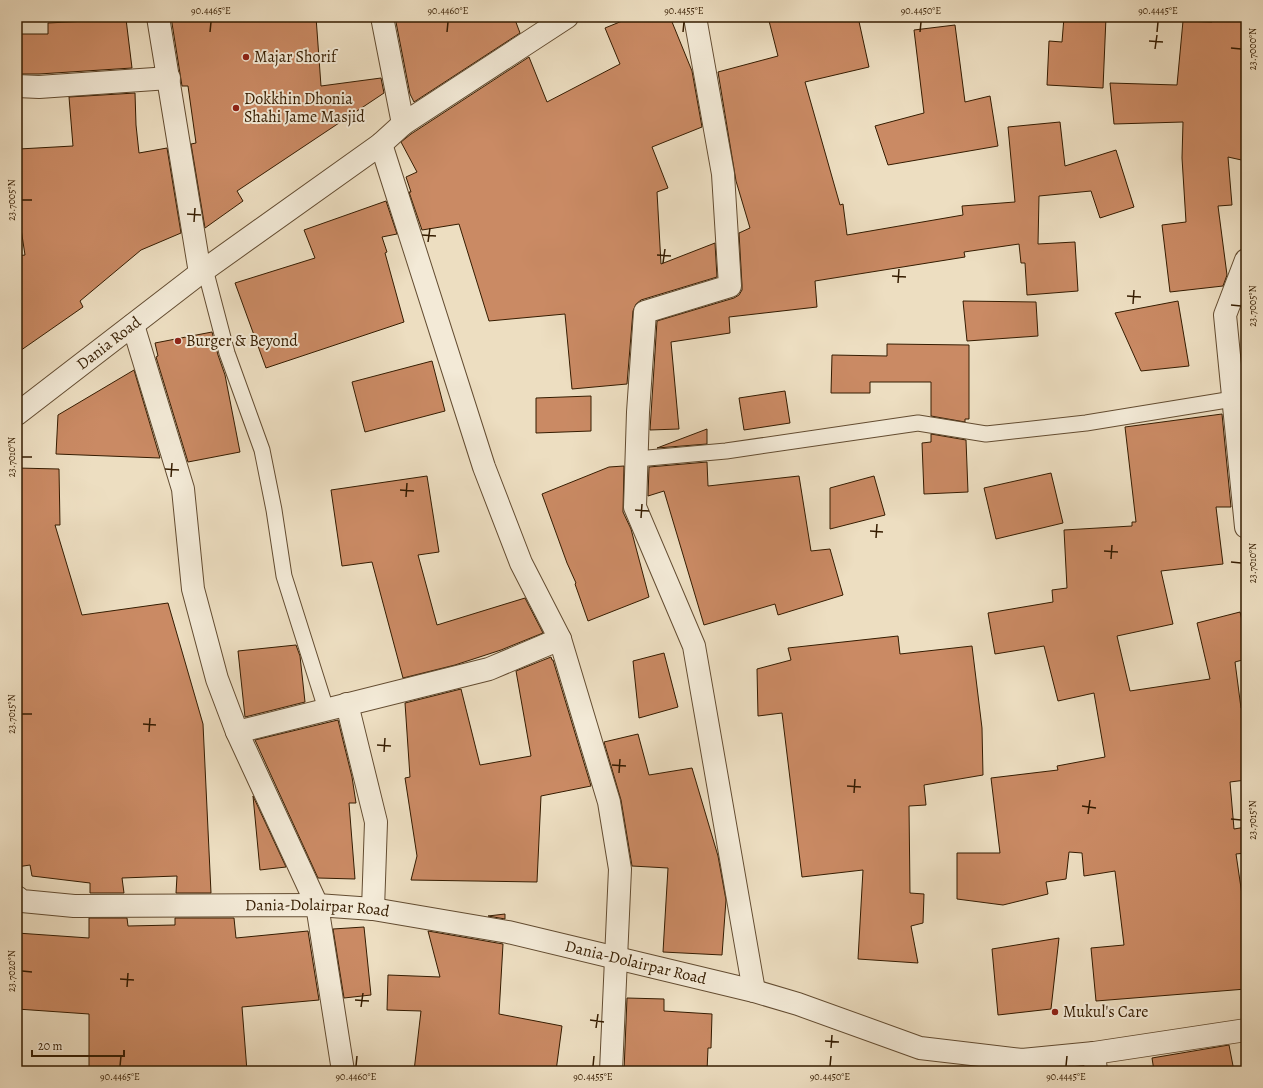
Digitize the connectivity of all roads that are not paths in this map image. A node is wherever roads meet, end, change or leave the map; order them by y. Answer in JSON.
{"nodes":[{"id":1,"x":158,"y":17,"type":"edge"},
{"id":2,"x":382,"y":17,"type":"edge"},
{"id":3,"x":567,"y":17,"type":"edge"},
{"id":4,"x":695,"y":17,"type":"edge"},
{"id":5,"x":169,"y":78,"type":"junction"},
{"id":6,"x":17,"y":86,"type":"edge"},
{"id":7,"x":403,"y":124,"type":"junction"},
{"id":8,"x":381,"y":144,"type":"junction"},
{"id":9,"x":1246,"y":260,"type":"edge"},
{"id":10,"x":202,"y":271,"type":"junction"},
{"id":11,"x":133,"y":325,"type":"junction"},
{"id":12,"x":1233,"y":399,"type":"junction"},
{"id":13,"x":17,"y":414,"type":"edge"},
{"id":14,"x":637,"y":459,"type":"junction"},
{"id":15,"x":1243,"y":464,"type":"edge"},
{"id":16,"x":1246,"y":527,"type":"edge"},
{"id":17,"x":560,"y":639,"type":"junction"},
{"id":18,"x":347,"y":704,"type":"junction"},
{"id":19,"x":326,"y":709,"type":"junction"},
{"id":20,"x":237,"y":732,"type":"junction"},
{"id":21,"x":17,"y":897,"type":"edge"},
{"id":22,"x":317,"y":905,"type":"junction"},
{"id":23,"x":373,"y":909,"type":"junction"},
{"id":24,"x":616,"y":957,"type":"junction"},
{"id":25,"x":754,"y":991,"type":"junction"},
{"id":26,"x":1246,"y":1030,"type":"edge"},
{"id":27,"x":1095,"y":1062,"type":"edge"},
{"id":28,"x":343,"y":1071,"type":"edge"},
{"id":29,"x":611,"y":1071,"type":"edge"}],
"edges":[{"from":1,"to":5,"type":"street"},
{"from":2,"to":7,"type":"street"},
{"from":3,"to":7,"type":"street","name":"Dania Road"},
{"from":4,"to":14,"type":"street"},
{"from":5,"to":6,"type":"street"},
{"from":5,"to":10,"type":"street"},
{"from":7,"to":8,"type":"street","name":"Dania Road"},
{"from":8,"to":10,"type":"street","name":"Dania Road"},
{"from":8,"to":17,"type":"street"},
{"from":9,"to":12,"type":"street"},
{"from":10,"to":11,"type":"street","name":"Dania Road"},
{"from":10,"to":19,"type":"lane"},
{"from":11,"to":13,"type":"street","name":"Dania Road"},
{"from":11,"to":20,"type":"street"},
{"from":12,"to":14,"type":"lane"},
{"from":12,"to":15,"type":"street"},
{"from":14,"to":25,"type":"street"},
{"from":15,"to":16,"type":"street"},
{"from":17,"to":18,"type":"street"},
{"from":17,"to":24,"type":"street"},
{"from":18,"to":19,"type":"street"},
{"from":18,"to":23,"type":"street"},
{"from":19,"to":20,"type":"street"},
{"from":20,"to":22,"type":"street"},
{"from":21,"to":22,"type":"street","name":"Dania-Dolairpar Road"},
{"from":22,"to":23,"type":"street","name":"Dania-Dolairpar Road"},
{"from":22,"to":28,"type":"street"},
{"from":23,"to":24,"type":"street","name":"Dania-Dolairpar Road"},
{"from":24,"to":25,"type":"street","name":"Dania-Dolairpar Road"},
{"from":24,"to":29,"type":"street"},
{"from":25,"to":27,"type":"street","name":"Dania-Dolairpar Road"},
{"from":26,"to":27,"type":"street","name":"Dania-Dolairpar Road"}]}
